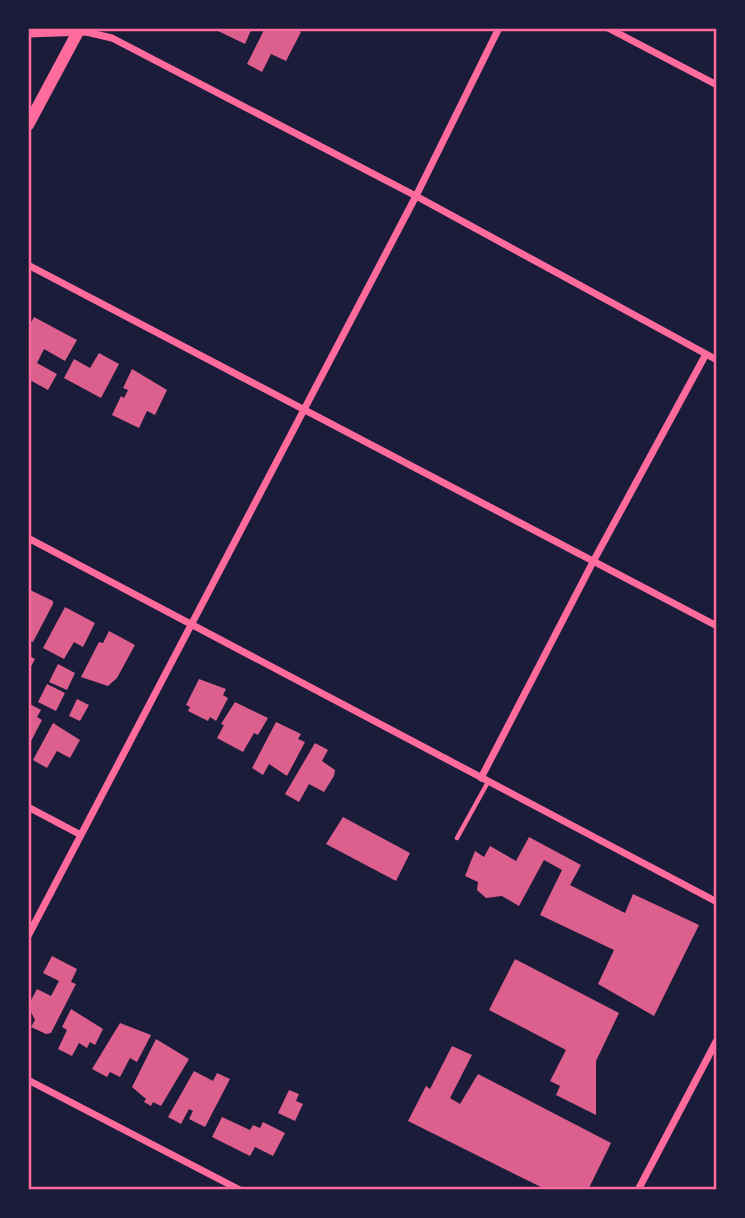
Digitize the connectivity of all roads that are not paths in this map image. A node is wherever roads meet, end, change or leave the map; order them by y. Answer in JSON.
{"nodes":[{"id":1,"x":499,"y":28,"type":"edge"},
{"id":2,"x":608,"y":28,"type":"edge"},
{"id":3,"x":79,"y":30,"type":"edge"},
{"id":4,"x":28,"y":34,"type":"edge"},
{"id":5,"x":717,"y":85,"type":"edge"},
{"id":6,"x":28,"y":125,"type":"edge"},
{"id":7,"x":416,"y":195,"type":"junction"},
{"id":8,"x":28,"y":265,"type":"edge"},
{"id":9,"x":706,"y":355,"type":"junction"},
{"id":10,"x":717,"y":360,"type":"edge"},
{"id":11,"x":301,"y":409,"type":"junction"},
{"id":12,"x":28,"y":538,"type":"edge"},
{"id":13,"x":594,"y":560,"type":"junction"},
{"id":14,"x":191,"y":623,"type":"junction"},
{"id":15,"x":717,"y":626,"type":"edge"},
{"id":16,"x":485,"y":780,"type":"junction"},
{"id":17,"x":28,"y":807,"type":"edge"},
{"id":18,"x":81,"y":835,"type":"junction"},
{"id":19,"x":457,"y":838,"type":"dead end"},
{"id":20,"x":717,"y":902,"type":"edge"},
{"id":21,"x":28,"y":936,"type":"edge"},
{"id":22,"x":717,"y":1040,"type":"edge"},
{"id":23,"x":28,"y":1080,"type":"edge"},
{"id":24,"x":641,"y":1189,"type":"edge"},
{"id":25,"x":240,"y":1190,"type":"edge"}],
"edges":[{"from":1,"to":7,"type":"street"},
{"from":2,"to":5,"type":"street"},
{"from":3,"to":4,"type":"street"},
{"from":3,"to":6,"type":"main road"},
{"from":3,"to":7,"type":"street"},
{"from":7,"to":9,"type":"street"},
{"from":7,"to":11,"type":"street"},
{"from":8,"to":11,"type":"street"},
{"from":9,"to":10,"type":"street"},
{"from":9,"to":13,"type":"street"},
{"from":11,"to":13,"type":"street"},
{"from":11,"to":14,"type":"street"},
{"from":12,"to":14,"type":"street"},
{"from":13,"to":15,"type":"street"},
{"from":13,"to":16,"type":"street"},
{"from":14,"to":16,"type":"street"},
{"from":14,"to":18,"type":"street"},
{"from":16,"to":19,"type":"lane"},
{"from":16,"to":20,"type":"street"},
{"from":17,"to":18,"type":"street"},
{"from":18,"to":21,"type":"street"},
{"from":22,"to":24,"type":"street"},
{"from":23,"to":25,"type":"street"}]}
